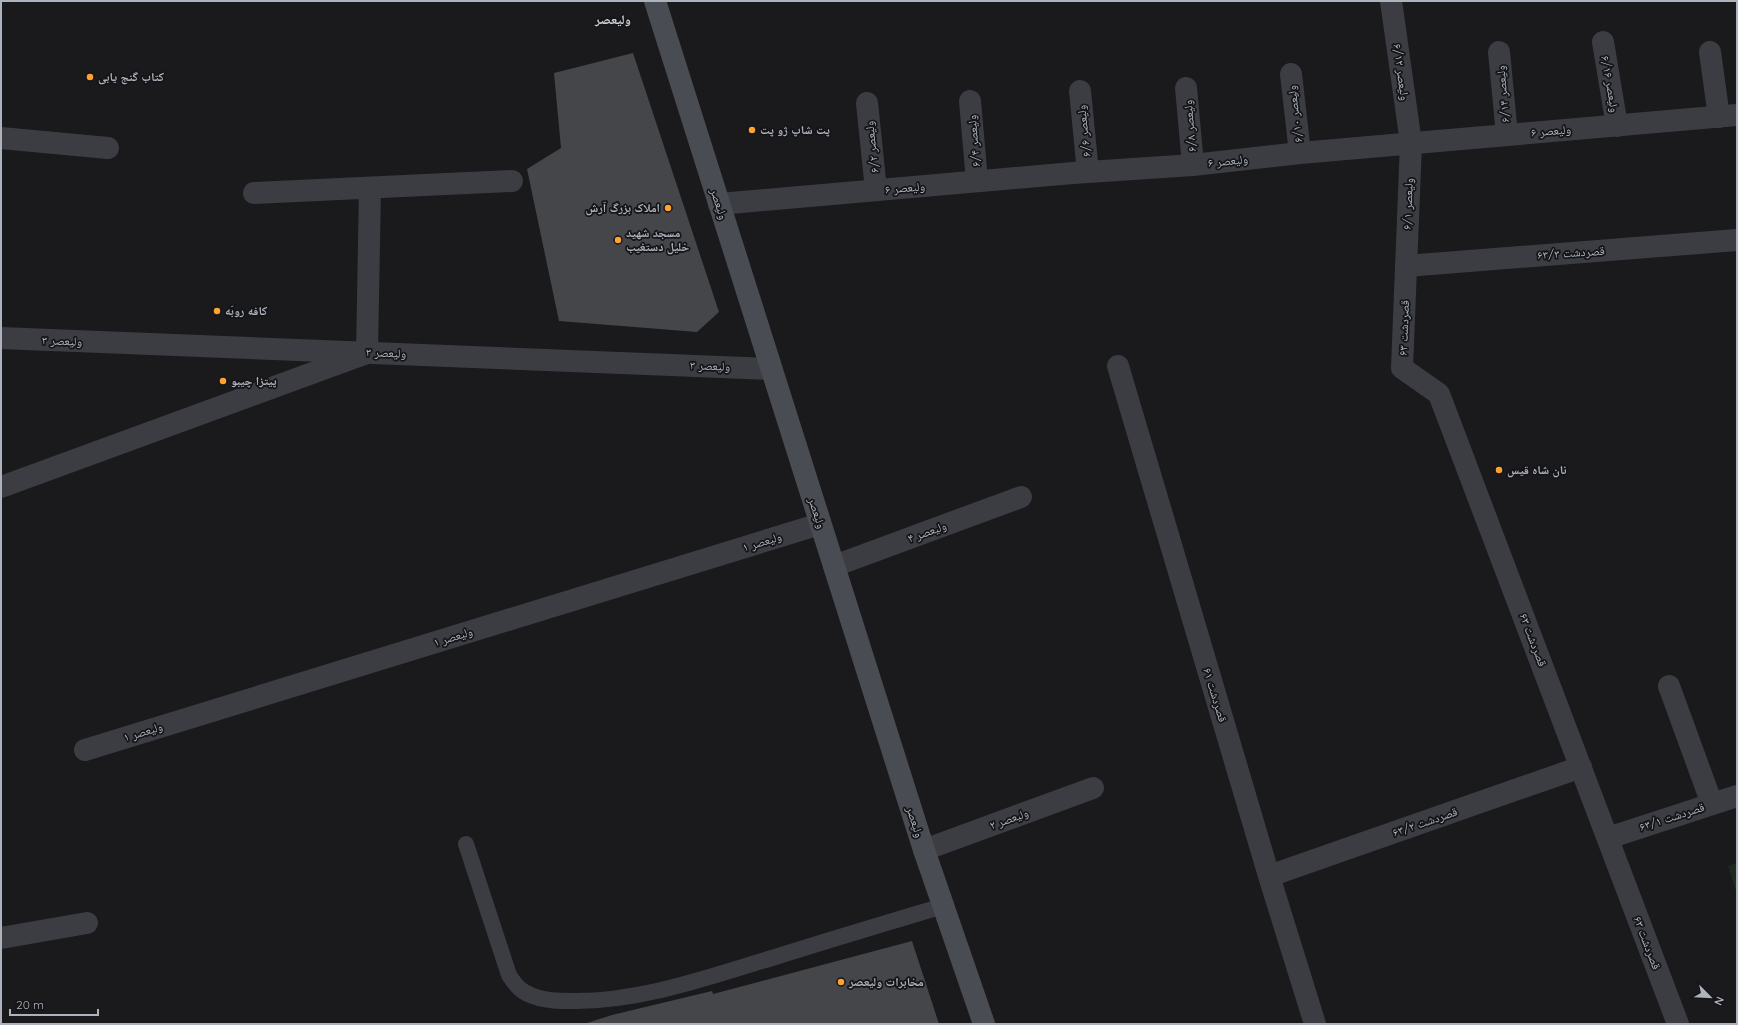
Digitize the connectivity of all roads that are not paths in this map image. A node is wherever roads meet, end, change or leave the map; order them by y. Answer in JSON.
{"nodes":[{"id":1,"x":655,"y":1,"type":"edge"},
{"id":2,"x":1391,"y":1,"type":"edge"},
{"id":3,"x":1603,"y":42,"type":"dead end"},
{"id":4,"x":1499,"y":52,"type":"dead end"},
{"id":5,"x":1710,"y":52,"type":"dead end"},
{"id":6,"x":1291,"y":74,"type":"dead end"},
{"id":7,"x":1186,"y":88,"type":"dead end"},
{"id":8,"x":1080,"y":91,"type":"dead end"},
{"id":9,"x":970,"y":101,"type":"dead end"},
{"id":10,"x":867,"y":103,"type":"dead end"},
{"id":11,"x":1728,"y":116,"type":"edge"},
{"id":12,"x":1616,"y":126,"type":"junction"},
{"id":13,"x":1507,"y":135,"type":"junction"},
{"id":14,"x":1,"y":138,"type":"edge"},
{"id":15,"x":1411,"y":143,"type":"junction"},
{"id":16,"x":108,"y":148,"type":"dead end"},
{"id":17,"x":1300,"y":153,"type":"junction"},
{"id":18,"x":1193,"y":165,"type":"junction"},
{"id":19,"x":1088,"y":172,"type":"junction"},
{"id":20,"x":512,"y":181,"type":"dead end"},
{"id":21,"x":977,"y":181,"type":"junction"},
{"id":22,"x":370,"y":188,"type":"junction"},
{"id":23,"x":876,"y":190,"type":"junction"},
{"id":24,"x":254,"y":193,"type":"dead end"},
{"id":25,"x":719,"y":204,"type":"junction"},
{"id":26,"x":1737,"y":240,"type":"edge"},
{"id":27,"x":1406,"y":266,"type":"junction"},
{"id":28,"x":1,"y":338,"type":"edge"},
{"id":29,"x":367,"y":353,"type":"junction"},
{"id":30,"x":1118,"y":366,"type":"dead end"},
{"id":31,"x":771,"y":369,"type":"junction"},
{"id":32,"x":1,"y":486,"type":"edge"},
{"id":33,"x":1021,"y":497,"type":"dead end"},
{"id":34,"x":820,"y":524,"type":"junction"},
{"id":35,"x":834,"y":566,"type":"junction"},
{"id":36,"x":1669,"y":686,"type":"dead end"},
{"id":37,"x":85,"y":750,"type":"dead end"},
{"id":38,"x":1581,"y":767,"type":"junction"},
{"id":39,"x":1094,"y":788,"type":"dead end"},
{"id":40,"x":1737,"y":796,"type":"edge"},
{"id":41,"x":1712,"y":804,"type":"junction"},
{"id":42,"x":1608,"y":838,"type":"junction"},
{"id":43,"x":466,"y":844,"type":"dead end"},
{"id":44,"x":924,"y":850,"type":"junction"},
{"id":45,"x":1269,"y":876,"type":"junction"},
{"id":46,"x":943,"y":906,"type":"junction"},
{"id":47,"x":87,"y":923,"type":"dead end"},
{"id":48,"x":1,"y":938,"type":"edge"},
{"id":49,"x":984,"y":1024,"type":"edge"},
{"id":50,"x":1315,"y":1024,"type":"edge"},
{"id":51,"x":1678,"y":1024,"type":"edge"}],
"edges":[{"from":1,"to":25,"type":"main road","name":"ولیعصر"},
{"from":2,"to":15,"type":"street","name":"۶/۱۲ ولیعصر"},
{"from":3,"to":12,"type":"street","name":"۶/۱۶ ولیعصر"},
{"from":4,"to":13,"type":"street","name":"۶/۱۴ ولیعصر"},
{"from":5,"to":11,"type":"street"},
{"from":6,"to":17,"type":"street","name":"۶/۱۰ ولیعصر"},
{"from":7,"to":18,"type":"street","name":"۶/۸ ولیعصر"},
{"from":8,"to":19,"type":"street","name":"۶/۶ ولیعصر"},
{"from":9,"to":21,"type":"street","name":"۶/۴ ولیعصر"},
{"from":10,"to":23,"type":"street","name":"۶/۲ ولیعصر"},
{"from":11,"to":12,"type":"street","name":"۶ ولیعصر"},
{"from":12,"to":13,"type":"street","name":"۶ ولیعصر"},
{"from":13,"to":15,"type":"street","name":"۶ ولیعصر"},
{"from":14,"to":16,"type":"street"},
{"from":15,"to":17,"type":"street","name":"۶ ولیعصر"},
{"from":15,"to":27,"type":"street","name":"۶/۱ ولیعصر"},
{"from":17,"to":18,"type":"street","name":"۶ ولیعصر"},
{"from":18,"to":19,"type":"street","name":"۶ ولیعصر"},
{"from":19,"to":21,"type":"street","name":"۶ ولیعصر"},
{"from":20,"to":22,"type":"street"},
{"from":21,"to":23,"type":"street","name":"۶ ولیعصر"},
{"from":22,"to":24,"type":"street"},
{"from":22,"to":29,"type":"street"},
{"from":23,"to":25,"type":"street","name":"۶ ولیعصر"},
{"from":25,"to":31,"type":"main road","name":"ولیعصر"},
{"from":26,"to":27,"type":"street","name":"۶۳/۳ قصردشت"},
{"from":27,"to":38,"type":"street","name":"۶۳ قصردشت"},
{"from":28,"to":29,"type":"street","name":"۳ ولیعصر"},
{"from":29,"to":31,"type":"street","name":"۳ ولیعصر"},
{"from":29,"to":32,"type":"street"},
{"from":30,"to":45,"type":"street","name":"۶۱ قصردشت"},
{"from":31,"to":34,"type":"main road","name":"ولیعصر"},
{"from":33,"to":35,"type":"street","name":"۴ ولیعصر"},
{"from":34,"to":35,"type":"main road","name":"ولیعصر"},
{"from":34,"to":37,"type":"street","name":"۱ ولیعصر"},
{"from":35,"to":44,"type":"main road","name":"ولیعصر"},
{"from":36,"to":41,"type":"street"},
{"from":38,"to":42,"type":"street","name":"۶۳ قصردشت"},
{"from":38,"to":45,"type":"street","name":"۶۳/۲ قصردشت"},
{"from":39,"to":44,"type":"street","name":"۲ ولیعصر"},
{"from":40,"to":41,"type":"street","name":"۶۳/۱ قصردشت"},
{"from":41,"to":42,"type":"street","name":"۶۳/۱ قصردشت"},
{"from":42,"to":51,"type":"street","name":"۶۳ قصردشت"},
{"from":43,"to":46,"type":"lane"},
{"from":44,"to":46,"type":"main road","name":"ولیعصر"},
{"from":45,"to":50,"type":"street","name":"۶۱ قصردشت"},
{"from":46,"to":49,"type":"main road","name":"ولیعصر"},
{"from":47,"to":48,"type":"street"}]}
